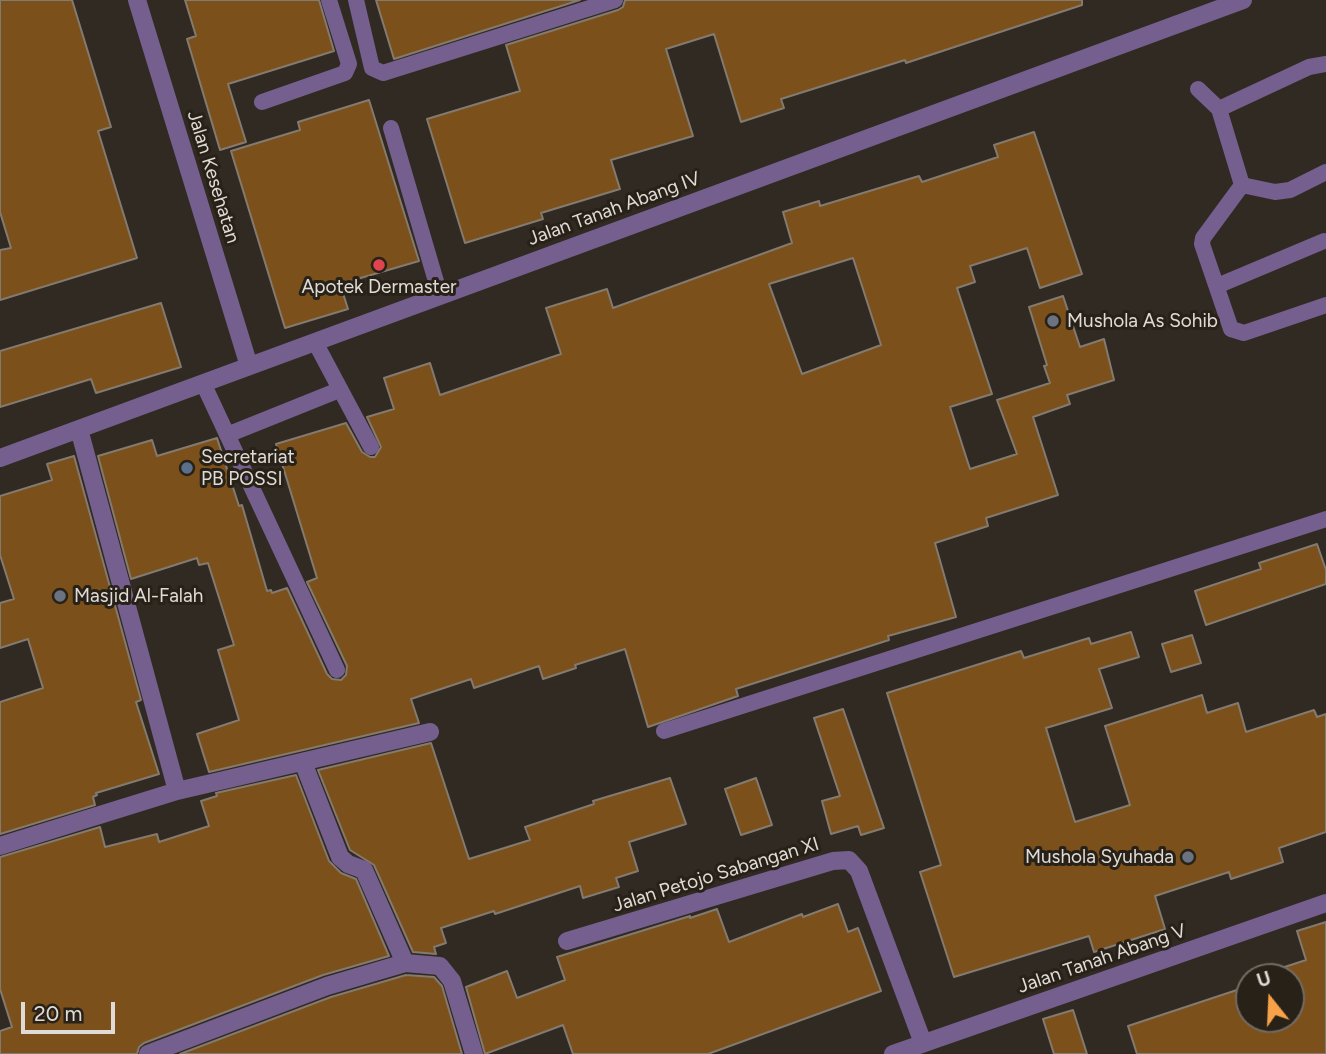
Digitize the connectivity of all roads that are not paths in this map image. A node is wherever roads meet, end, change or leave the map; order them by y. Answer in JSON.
{"nodes":[{"id":1,"x":137,"y":0,"type":"edge"},
{"id":2,"x":329,"y":0,"type":"edge"},
{"id":3,"x":356,"y":0,"type":"edge"},
{"id":4,"x":615,"y":0,"type":"edge"},
{"id":5,"x":1243,"y":0,"type":"edge"},
{"id":6,"x":1326,"y":64,"type":"edge"},
{"id":7,"x":1198,"y":89,"type":"dead end"},
{"id":8,"x":262,"y":102,"type":"dead end"},
{"id":9,"x":1219,"y":109,"type":"junction"},
{"id":10,"x":391,"y":128,"type":"dead end"},
{"id":11,"x":1326,"y":172,"type":"edge"},
{"id":12,"x":1242,"y":185,"type":"junction"},
{"id":13,"x":1324,"y":241,"type":"dead end"},
{"id":14,"x":1217,"y":286,"type":"junction"},
{"id":15,"x":440,"y":295,"type":"junction"},
{"id":16,"x":1326,"y":305,"type":"edge"},
{"id":17,"x":315,"y":342,"type":"junction"},
{"id":18,"x":249,"y":366,"type":"junction"},
{"id":19,"x":203,"y":383,"type":"junction"},
{"id":20,"x":339,"y":390,"type":"junction"},
{"id":21,"x":79,"y":429,"type":"junction"},
{"id":22,"x":227,"y":435,"type":"junction"},
{"id":23,"x":372,"y":447,"type":"dead end"},
{"id":24,"x":0,"y":458,"type":"edge"},
{"id":25,"x":1326,"y":519,"type":"edge"},
{"id":26,"x":337,"y":670,"type":"dead end"},
{"id":27,"x":664,"y":731,"type":"dead end"},
{"id":28,"x":430,"y":732,"type":"dead end"},
{"id":29,"x":303,"y":762,"type":"junction"},
{"id":30,"x":177,"y":791,"type":"junction"},
{"id":31,"x":0,"y":846,"type":"edge"},
{"id":32,"x":1326,"y":903,"type":"edge"},
{"id":33,"x":567,"y":941,"type":"dead end"},
{"id":34,"x":405,"y":963,"type":"junction"},
{"id":35,"x":923,"y":1043,"type":"junction"},
{"id":36,"x":148,"y":1054,"type":"edge"},
{"id":37,"x":474,"y":1054,"type":"edge"},
{"id":38,"x":893,"y":1054,"type":"edge"}],
"edges":[{"from":1,"to":18,"type":"street","name":"Jalan Kesehatan"},
{"from":2,"to":8,"type":"lane"},
{"from":3,"to":4,"type":"lane"},
{"from":5,"to":15,"type":"street","name":"Jalan Tanah Abang IV"},
{"from":6,"to":9,"type":"lane"},
{"from":7,"to":9,"type":"lane"},
{"from":9,"to":12,"type":"lane"},
{"from":10,"to":15,"type":"lane"},
{"from":11,"to":12,"type":"lane"},
{"from":12,"to":14,"type":"lane"},
{"from":13,"to":14,"type":"lane"},
{"from":14,"to":16,"type":"lane"},
{"from":15,"to":17,"type":"street","name":"Jalan Tanah Abang IV"},
{"from":17,"to":18,"type":"street","name":"Jalan Tanah Abang IV"},
{"from":17,"to":20,"type":"lane"},
{"from":18,"to":19,"type":"street","name":"Jalan Tanah Abang IV"},
{"from":19,"to":21,"type":"street","name":"Jalan Tanah Abang IV"},
{"from":19,"to":22,"type":"lane"},
{"from":20,"to":22,"type":"lane"},
{"from":20,"to":23,"type":"lane"},
{"from":21,"to":24,"type":"street","name":"Jalan Tanah Abang IV"},
{"from":21,"to":30,"type":"street"},
{"from":22,"to":26,"type":"lane"},
{"from":25,"to":27,"type":"lane"},
{"from":28,"to":29,"type":"street"},
{"from":29,"to":30,"type":"street"},
{"from":29,"to":34,"type":"street"},
{"from":30,"to":31,"type":"street"},
{"from":32,"to":35,"type":"street","name":"Jalan Tanah Abang V"},
{"from":33,"to":35,"type":"street","name":"Jalan Petojo Sabangan XI"},
{"from":34,"to":36,"type":"street"},
{"from":34,"to":37,"type":"street"},
{"from":35,"to":38,"type":"street","name":"Jalan Tanah Abang V"}]}
